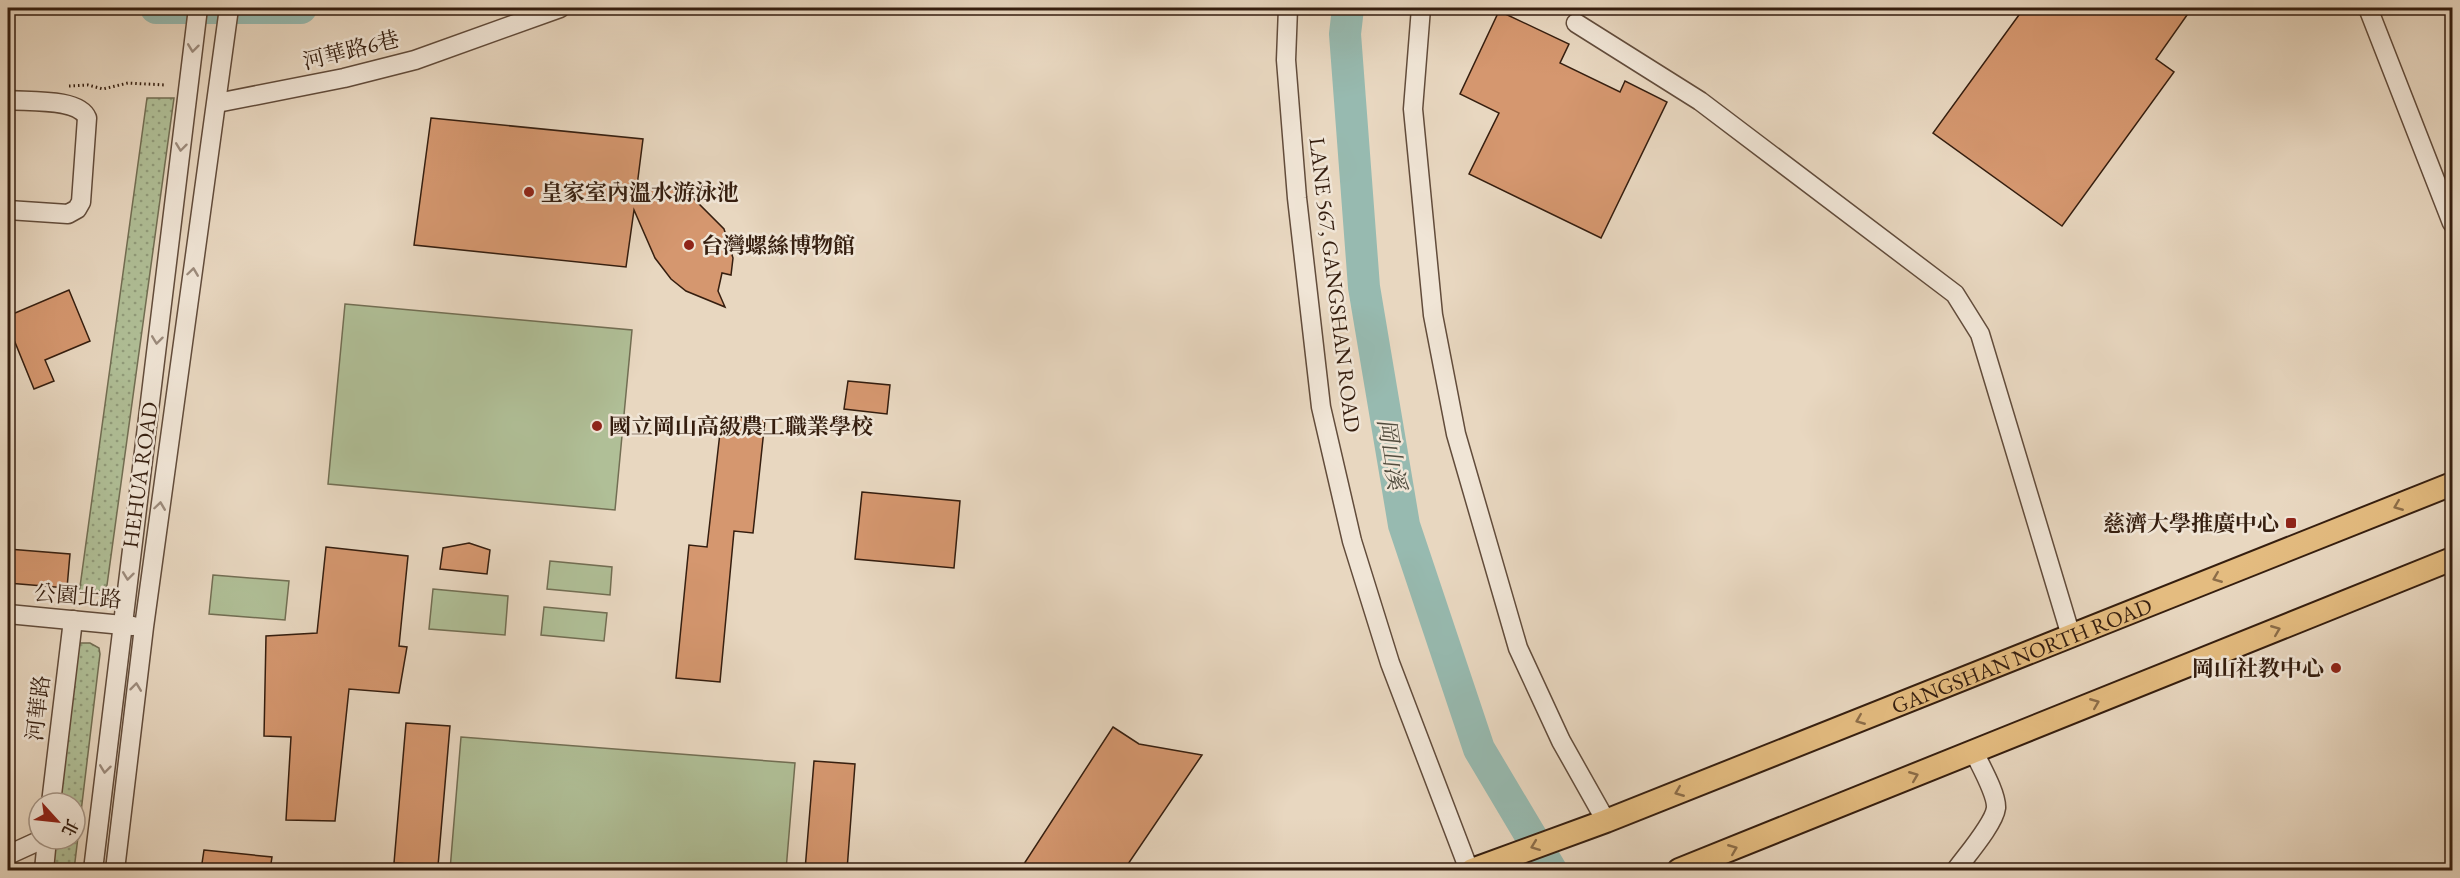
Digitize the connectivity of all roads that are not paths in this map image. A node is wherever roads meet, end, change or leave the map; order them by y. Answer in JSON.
{"nodes":[{"id":1,"x":198,"y":8,"type":"edge"},
{"id":2,"x":229,"y":8,"type":"edge"},
{"id":3,"x":560,"y":8,"type":"edge"},
{"id":4,"x":1288,"y":8,"type":"edge"},
{"id":5,"x":1421,"y":8,"type":"edge"},
{"id":6,"x":2368,"y":8,"type":"edge"},
{"id":7,"x":1576,"y":23,"type":"dead end"},
{"id":8,"x":218,"y":95,"type":"junction"},
{"id":9,"x":8,"y":100,"type":"edge"},
{"id":10,"x":8,"y":210,"type":"edge"},
{"id":11,"x":2452,"y":223,"type":"edge"},
{"id":12,"x":2452,"y":484,"type":"edge"},
{"id":13,"x":2452,"y":559,"type":"edge"},
{"id":14,"x":8,"y":614,"type":"edge"},
{"id":15,"x":73,"y":620,"type":"junction"},
{"id":16,"x":122,"y":624,"type":"junction"},
{"id":17,"x":144,"y":627,"type":"junction"},
{"id":18,"x":2071,"y":636,"type":"junction"},
{"id":19,"x":1974,"y":752,"type":"junction"},
{"id":20,"x":52,"y":791,"type":"edge"},
{"id":21,"x":1597,"y":824,"type":"junction"},
{"id":22,"x":27,"y":847,"type":"edge"},
{"id":23,"x":45,"y":851,"type":"edge"},
{"id":24,"x":8,"y":855,"type":"edge"},
{"id":25,"x":1474,"y":869,"type":"edge"},
{"id":26,"x":44,"y":870,"type":"edge"},
{"id":27,"x":93,"y":870,"type":"edge"},
{"id":28,"x":115,"y":870,"type":"edge"},
{"id":29,"x":1679,"y":870,"type":"edge"},
{"id":30,"x":1956,"y":870,"type":"edge"}],
"edges":[{"from":1,"to":16,"type":"street","name":"HEHUA ROAD","one_way":true},
{"from":2,"to":8,"type":"street","name":"HEHUA ROAD"},
{"from":3,"to":8,"type":"street","name":"河華路6巷"},
{"from":4,"to":25,"type":"street","name":"LANE 567, GANGSHAN ROAD"},
{"from":5,"to":21,"type":"street"},
{"from":6,"to":11,"type":"street"},
{"from":7,"to":18,"type":"street"},
{"from":17,"to":8,"type":"street","name":"HEHUA ROAD","one_way":true},
{"from":9,"to":10,"type":"street"},
{"from":12,"to":18,"type":"main road","name":"GANGSHAN NORTH ROAD","one_way":true},
{"from":19,"to":13,"type":"main road","one_way":true},
{"from":14,"to":15,"type":"street","name":"公園北路"},
{"from":15,"to":16,"type":"street","name":"公園北路"},
{"from":15,"to":20,"type":"street","name":"河華路"},
{"from":16,"to":17,"type":"street","name":"公園北路"},
{"from":16,"to":27,"type":"street","name":"HEHUA ROAD","one_way":true},
{"from":28,"to":17,"type":"street","name":"HEHUA ROAD","one_way":true},
{"from":18,"to":21,"type":"main road","name":"GANGSHAN NORTH ROAD","one_way":true},
{"from":29,"to":19,"type":"main road","one_way":true},
{"from":19,"to":30,"type":"street"},
{"from":21,"to":25,"type":"main road","name":"GANGSHAN NORTH ROAD","one_way":true},
{"from":22,"to":24,"type":"street"},
{"from":23,"to":26,"type":"street"}]}
